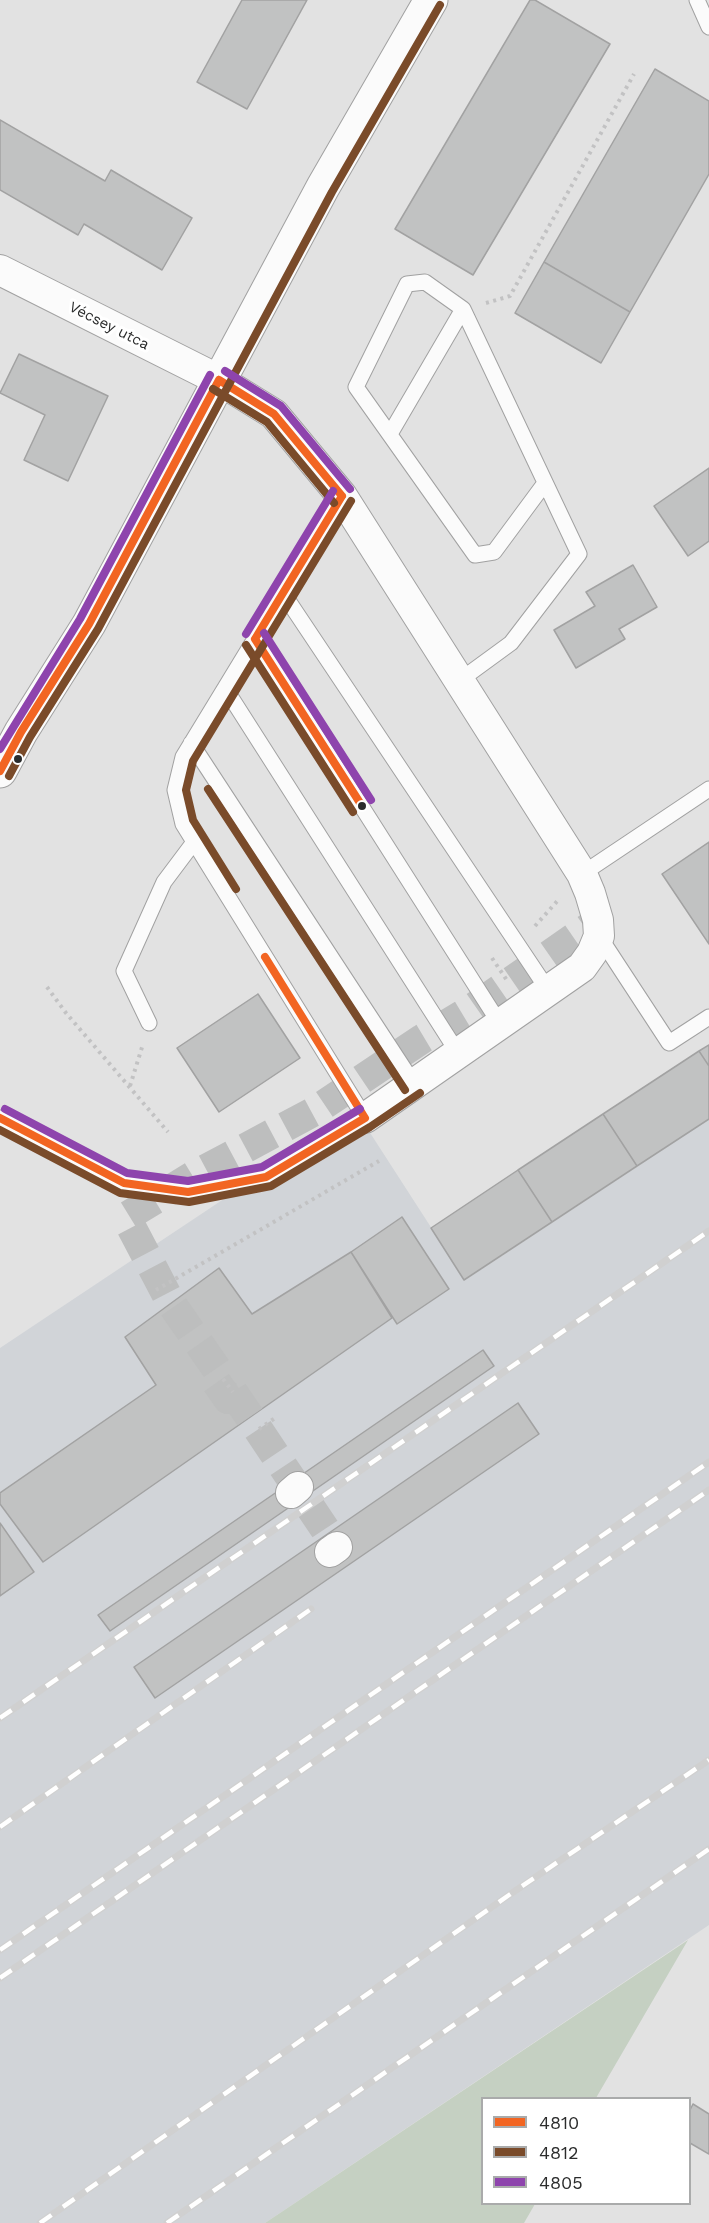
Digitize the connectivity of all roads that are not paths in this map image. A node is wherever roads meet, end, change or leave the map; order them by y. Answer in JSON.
{"nodes":[{"id":1,"x":431,"y":0,"type":"edge"},
{"id":2,"x":697,"y":0,"type":"edge"},
{"id":3,"x":709,"y":27,"type":"edge"},
{"id":4,"x":0,"y":270,"type":"edge"},
{"id":5,"x":463,"y":309,"type":"junction"},
{"id":6,"x":219,"y":380,"type":"junction"},
{"id":7,"x":390,"y":434,"type":"junction"},
{"id":8,"x":545,"y":483,"type":"junction"},
{"id":9,"x":342,"y":496,"type":"junction"},
{"id":10,"x":283,"y":593,"type":"junction"},
{"id":11,"x":255,"y":639,"type":"junction"},
{"id":12,"x":459,"y":681,"type":"junction"},
{"id":13,"x":225,"y":688,"type":"junction"},
{"id":14,"x":191,"y":743,"type":"junction"},
{"id":15,"x":0,"y":771,"type":"edge"},
{"id":16,"x":709,"y":789,"type":"edge"},
{"id":17,"x":194,"y":842,"type":"junction"},
{"id":18,"x":582,"y":874,"type":"junction"},
{"id":19,"x":599,"y":936,"type":"junction"},
{"id":20,"x":548,"y":990,"type":"junction"},
{"id":21,"x":709,"y":1017,"type":"edge"},
{"id":22,"x":149,"y":1023,"type":"road end"},
{"id":23,"x":500,"y":1024,"type":"junction"},
{"id":24,"x":458,"y":1053,"type":"junction"},
{"id":25,"x":414,"y":1084,"type":"junction"},
{"id":26,"x":0,"y":1118,"type":"edge"},
{"id":27,"x":365,"y":1118,"type":"junction"}],
"edges":[{"from":1,"to":6,"type":"street"},
{"from":2,"to":3,"type":"lane"},
{"from":4,"to":6,"type":"street","name":"Vécsey utca"},
{"from":5,"to":7,"type":"lane"},
{"from":5,"to":7,"type":"lane"},
{"from":5,"to":8,"type":"lane"},
{"from":6,"to":9,"type":"street","name":"Vécsey utca"},
{"from":6,"to":15,"type":"street"},
{"from":7,"to":8,"type":"lane"},
{"from":8,"to":12,"type":"lane"},
{"from":9,"to":10,"type":"lane"},
{"from":9,"to":12,"type":"street","name":"Vécsey utca"},
{"from":10,"to":11,"type":"lane"},
{"from":10,"to":20,"type":"lane"},
{"from":11,"to":13,"type":"lane"},
{"from":11,"to":23,"type":"lane"},
{"from":12,"to":18,"type":"street","name":"Vécsey utca"},
{"from":13,"to":14,"type":"lane"},
{"from":13,"to":24,"type":"lane"},
{"from":14,"to":17,"type":"lane"},
{"from":14,"to":25,"type":"lane"},
{"from":16,"to":18,"type":"lane"},
{"from":17,"to":22,"type":"lane"},
{"from":17,"to":27,"type":"lane"},
{"from":18,"to":19,"type":"street","name":"Vécsey utca"},
{"from":19,"to":20,"type":"street"},
{"from":19,"to":21,"type":"lane"},
{"from":20,"to":23,"type":"street"},
{"from":23,"to":24,"type":"street"},
{"from":24,"to":25,"type":"street"},
{"from":25,"to":27,"type":"street"},
{"from":26,"to":27,"type":"lane"}]}
